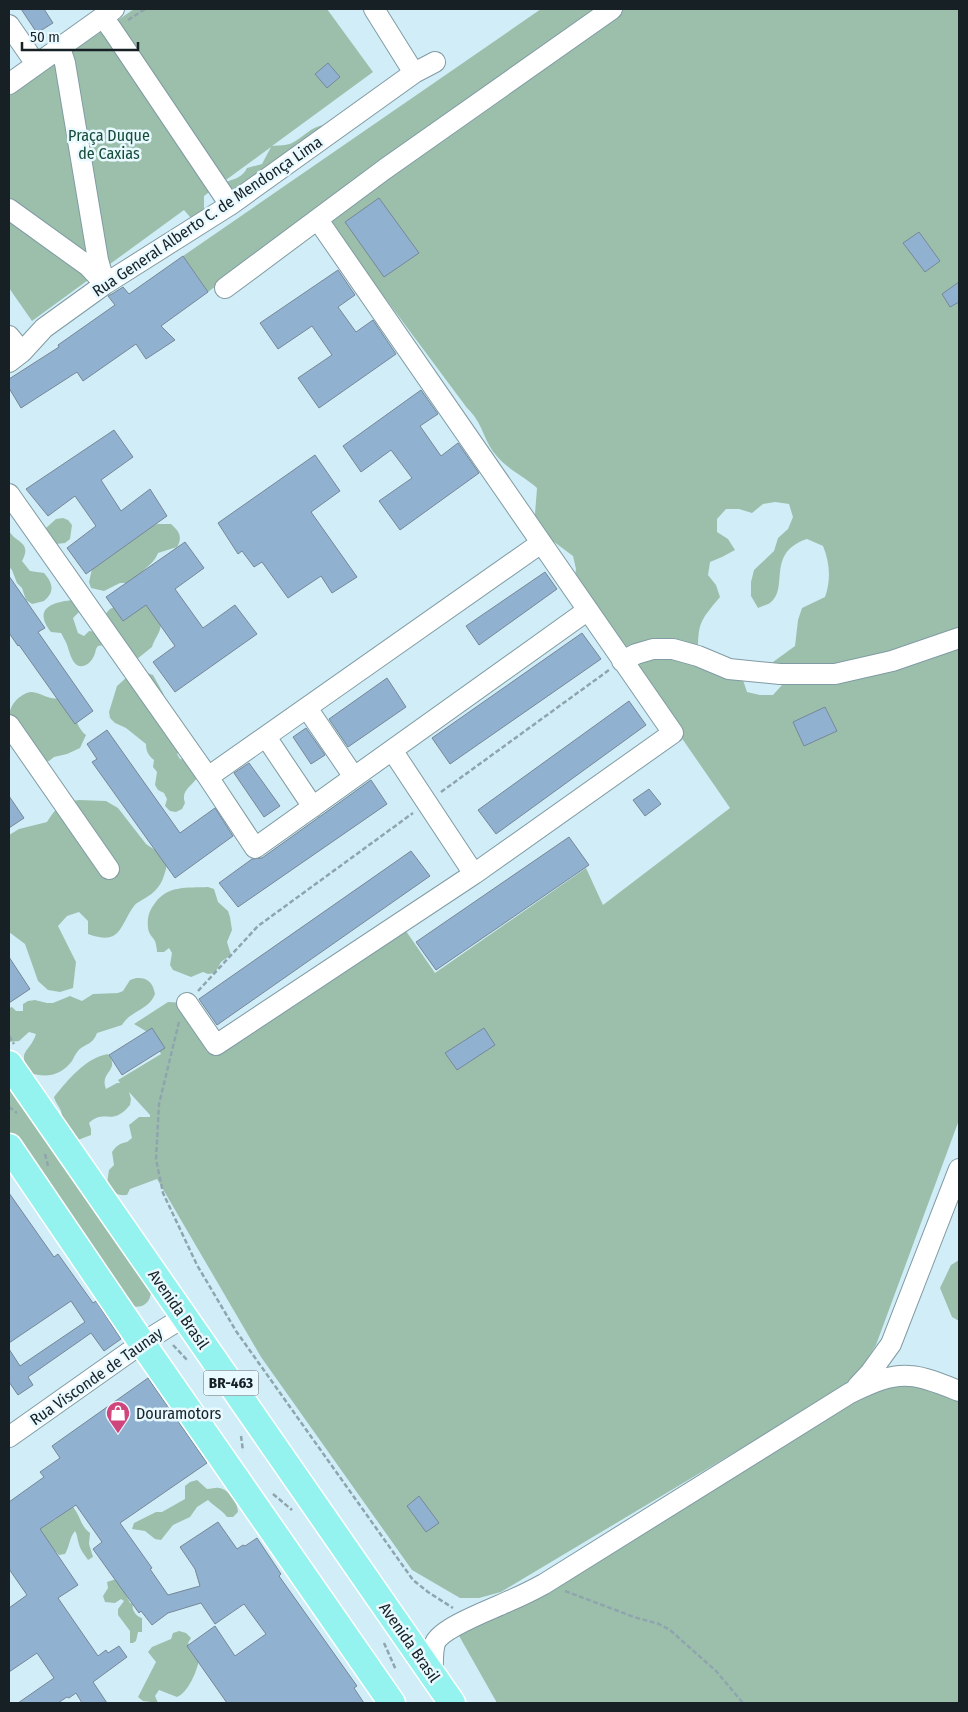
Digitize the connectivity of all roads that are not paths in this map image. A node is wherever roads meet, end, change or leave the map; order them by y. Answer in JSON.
{"nodes":[{"id":1,"x":374,"y":9,"type":"edge"},
{"id":2,"x":612,"y":9,"type":"edge"},
{"id":3,"x":108,"y":13,"type":"edge"},
{"id":4,"x":9,"y":25,"type":"edge"},
{"id":5,"x":60,"y":48,"type":"junction"},
{"id":6,"x":435,"y":62,"type":"dead end"},
{"id":7,"x":36,"y":64,"type":"junction"},
{"id":8,"x":414,"y":73,"type":"junction"},
{"id":9,"x":9,"y":84,"type":"edge"},
{"id":10,"x":230,"y":205,"type":"junction"},
{"id":11,"x":9,"y":209,"type":"edge"},
{"id":12,"x":318,"y":220,"type":"junction"},
{"id":13,"x":105,"y":284,"type":"junction"},
{"id":14,"x":225,"y":288,"type":"dead end"},
{"id":15,"x":9,"y":336,"type":"edge"},
{"id":16,"x":15,"y":357,"type":"edge"},
{"id":17,"x":9,"y":494,"type":"edge"},
{"id":18,"x":541,"y":544,"type":"junction"},
{"id":19,"x":588,"y":610,"type":"junction"},
{"id":20,"x":959,"y":638,"type":"edge"},
{"id":21,"x":622,"y":660,"type":"junction"},
{"id":22,"x":307,"y":708,"type":"junction"},
{"id":23,"x":9,"y":726,"type":"edge"},
{"id":24,"x":266,"y":737,"type":"junction"},
{"id":25,"x":392,"y":750,"type":"junction"},
{"id":26,"x":208,"y":776,"type":"junction"},
{"id":27,"x":354,"y":777,"type":"junction"},
{"id":28,"x":313,"y":807,"type":"junction"},
{"id":29,"x":109,"y":869,"type":"dead end"},
{"id":30,"x":474,"y":874,"type":"junction"},
{"id":31,"x":187,"y":1003,"type":"road end"},
{"id":32,"x":9,"y":1064,"type":"edge"},
{"id":33,"x":9,"y":1147,"type":"edge"},
{"id":34,"x":959,"y":1169,"type":"edge"},
{"id":35,"x":184,"y":1317,"type":"junction"},
{"id":36,"x":152,"y":1337,"type":"junction"},
{"id":37,"x":891,"y":1344,"type":"junction"},
{"id":38,"x":910,"y":1376,"type":"junction"},
{"id":39,"x":959,"y":1390,"type":"edge"},
{"id":40,"x":850,"y":1393,"type":"junction"},
{"id":41,"x":9,"y":1437,"type":"edge"},
{"id":42,"x":393,"y":1636,"type":"junction"},
{"id":43,"x":438,"y":1640,"type":"junction"},
{"id":44,"x":433,"y":1674,"type":"junction"},
{"id":45,"x":392,"y":1703,"type":"edge"},
{"id":46,"x":452,"y":1703,"type":"edge"}],
"edges":[{"from":1,"to":8,"type":"street"},
{"from":2,"to":12,"type":"street"},
{"from":3,"to":5,"type":"street"},
{"from":3,"to":10,"type":"street"},
{"from":4,"to":7,"type":"street"},
{"from":5,"to":7,"type":"street"},
{"from":5,"to":13,"type":"street"},
{"from":6,"to":8,"type":"street","name":"Rua General Alberto C. de Mendonça Lima"},
{"from":7,"to":9,"type":"street"},
{"from":8,"to":10,"type":"street","name":"Rua General Alberto C. de Mendonça Lima"},
{"from":10,"to":13,"type":"street","name":"Rua General Alberto C. de Mendonça Lima"},
{"from":11,"to":13,"type":"street"},
{"from":12,"to":14,"type":"street"},
{"from":12,"to":18,"type":"street"},
{"from":13,"to":16,"type":"street","name":"Rua General Alberto C. de Mendonça Lima"},
{"from":15,"to":16,"type":"street"},
{"from":17,"to":26,"type":"street"},
{"from":18,"to":19,"type":"street"},
{"from":18,"to":22,"type":"street"},
{"from":19,"to":21,"type":"street"},
{"from":19,"to":25,"type":"street"},
{"from":20,"to":21,"type":"street"},
{"from":21,"to":30,"type":"street"},
{"from":22,"to":24,"type":"street"},
{"from":22,"to":27,"type":"street"},
{"from":23,"to":29,"type":"street"},
{"from":24,"to":26,"type":"street"},
{"from":24,"to":28,"type":"street"},
{"from":25,"to":27,"type":"street"},
{"from":25,"to":30,"type":"street"},
{"from":26,"to":28,"type":"street"},
{"from":27,"to":28,"type":"street"},
{"from":30,"to":31,"type":"street"},
{"from":32,"to":35,"type":"main road","name":"Avenida Brasil","number":"BR-463"},
{"from":33,"to":36,"type":"main road","number":"BR-463"},
{"from":34,"to":37,"type":"street"},
{"from":35,"to":36,"type":"street","name":"Rua Visconde de Taunay"},
{"from":35,"to":42,"type":"main road","name":"Avenida Brasil","number":"BR-463"},
{"from":36,"to":41,"type":"street","name":"Rua Visconde de Taunay"},
{"from":36,"to":45,"type":"main road","number":"BR-463"},
{"from":37,"to":38,"type":"street"},
{"from":37,"to":40,"type":"street"},
{"from":38,"to":39,"type":"street"},
{"from":38,"to":40,"type":"street"},
{"from":40,"to":43,"type":"street"},
{"from":42,"to":43,"type":"street"},
{"from":42,"to":44,"type":"main road","name":"Avenida Brasil","number":"BR-463"},
{"from":43,"to":44,"type":"street"},
{"from":44,"to":46,"type":"main road","name":"Avenida Brasil","number":"BR-463"}]}
